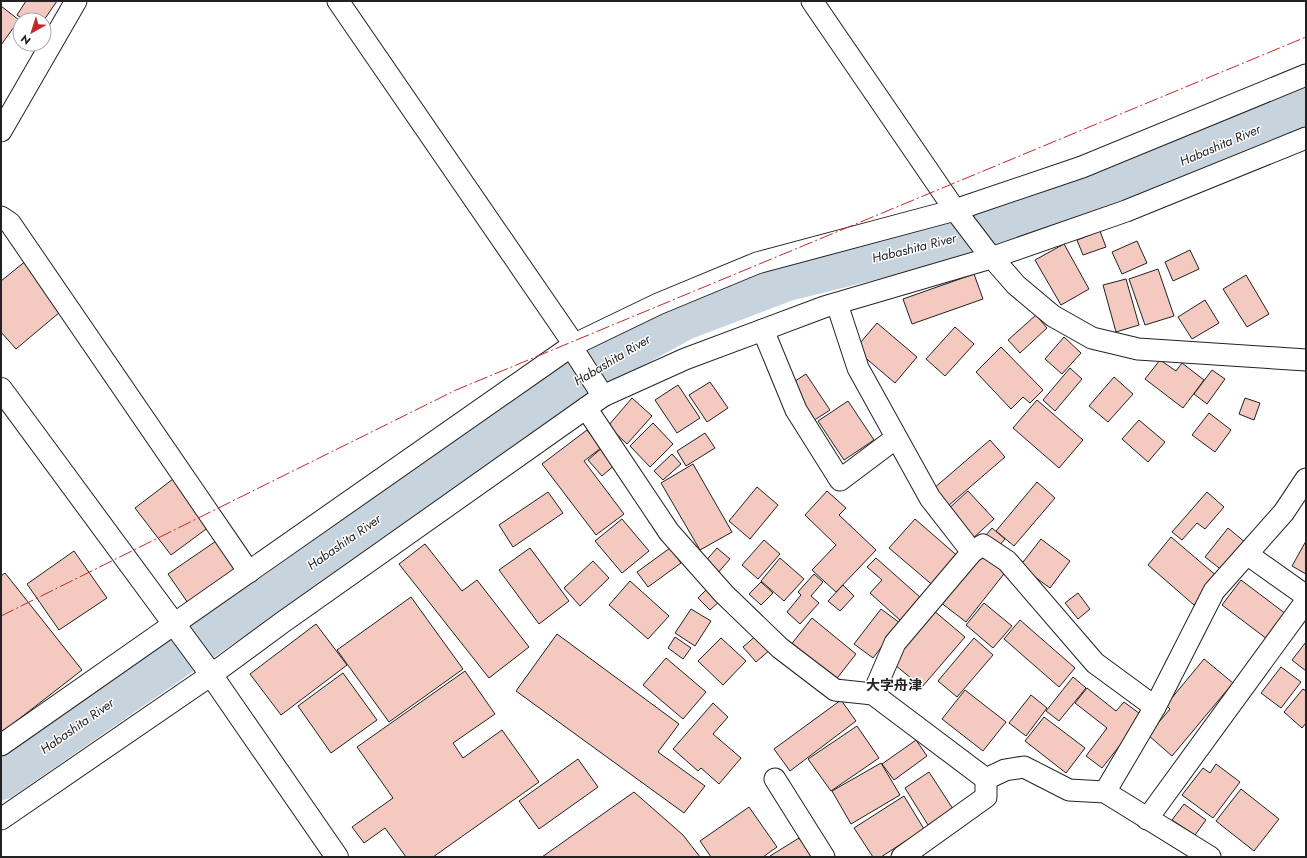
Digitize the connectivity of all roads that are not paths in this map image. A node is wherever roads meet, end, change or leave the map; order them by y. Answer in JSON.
{"nodes":[{"id":1,"x":76,"y":1,"type":"edge"},
{"id":2,"x":338,"y":1,"type":"edge"},
{"id":3,"x":812,"y":1,"type":"edge"},
{"id":4,"x":1306,"y":75,"type":"edge"},
{"id":5,"x":1,"y":131,"type":"edge"},
{"id":6,"x":1306,"y":138,"type":"edge"},
{"id":7,"x":957,"y":213,"type":"junction"},
{"id":8,"x":1,"y":217,"type":"edge"},
{"id":9,"x":989,"y":255,"type":"junction"},
{"id":10,"x":837,"y":304,"type":"junction"},
{"id":11,"x":763,"y":330,"type":"junction"},
{"id":12,"x":574,"y":349,"type":"junction"},
{"id":13,"x":1306,"y":360,"type":"edge"},
{"id":14,"x":1,"y":389,"type":"edge"},
{"id":15,"x":601,"y":393,"type":"junction"},
{"id":16,"x":586,"y":408,"type":"junction"},
{"id":17,"x":896,"y":438,"type":"junction"},
{"id":18,"x":1306,"y":479,"type":"edge"},
{"id":19,"x":972,"y":552,"type":"junction"},
{"id":20,"x":1246,"y":554,"type":"junction"},
{"id":21,"x":249,"y":572,"type":"junction"},
{"id":22,"x":1306,"y":596,"type":"edge"},
{"id":23,"x":1306,"y":601,"type":"edge"},
{"id":24,"x":176,"y":626,"type":"junction"},
{"id":25,"x":208,"y":670,"type":"junction"},
{"id":26,"x":873,"y":694,"type":"junction"},
{"id":27,"x":1154,"y":707,"type":"junction"},
{"id":28,"x":1,"y":745,"type":"edge"},
{"id":29,"x":775,"y":779,"type":"dead end"},
{"id":30,"x":986,"y":779,"type":"junction"},
{"id":31,"x":1105,"y":792,"type":"junction"},
{"id":32,"x":1,"y":819,"type":"edge"},
{"id":33,"x":1147,"y":819,"type":"junction"},
{"id":34,"x":337,"y":857,"type":"edge"},
{"id":35,"x":824,"y":857,"type":"edge"},
{"id":36,"x":902,"y":857,"type":"edge"},
{"id":37,"x":1210,"y":857,"type":"edge"}],
"edges":[{"from":1,"to":5,"type":"street"},
{"from":2,"to":12,"type":"street"},
{"from":3,"to":7,"type":"street"},
{"from":4,"to":7,"type":"street"},
{"from":6,"to":9,"type":"street"},
{"from":7,"to":9,"type":"street"},
{"from":7,"to":12,"type":"street"},
{"from":8,"to":21,"type":"street"},
{"from":9,"to":10,"type":"street"},
{"from":9,"to":13,"type":"street"},
{"from":10,"to":11,"type":"street"},
{"from":10,"to":17,"type":"street"},
{"from":11,"to":15,"type":"street"},
{"from":11,"to":17,"type":"street"},
{"from":12,"to":15,"type":"street"},
{"from":12,"to":21,"type":"street"},
{"from":14,"to":24,"type":"street"},
{"from":15,"to":16,"type":"street"},
{"from":16,"to":25,"type":"street"},
{"from":16,"to":26,"type":"street"},
{"from":17,"to":19,"type":"street"},
{"from":18,"to":20,"type":"street"},
{"from":19,"to":26,"type":"street"},
{"from":19,"to":27,"type":"street"},
{"from":20,"to":22,"type":"street"},
{"from":20,"to":27,"type":"street"},
{"from":21,"to":24,"type":"street"},
{"from":23,"to":33,"type":"street"},
{"from":24,"to":25,"type":"street"},
{"from":24,"to":28,"type":"street"},
{"from":25,"to":32,"type":"street"},
{"from":25,"to":34,"type":"street"},
{"from":26,"to":30,"type":"street"},
{"from":27,"to":31,"type":"street"},
{"from":29,"to":35,"type":"street"},
{"from":30,"to":31,"type":"street"},
{"from":30,"to":36,"type":"street"},
{"from":31,"to":33,"type":"street"},
{"from":33,"to":37,"type":"street"}]}
